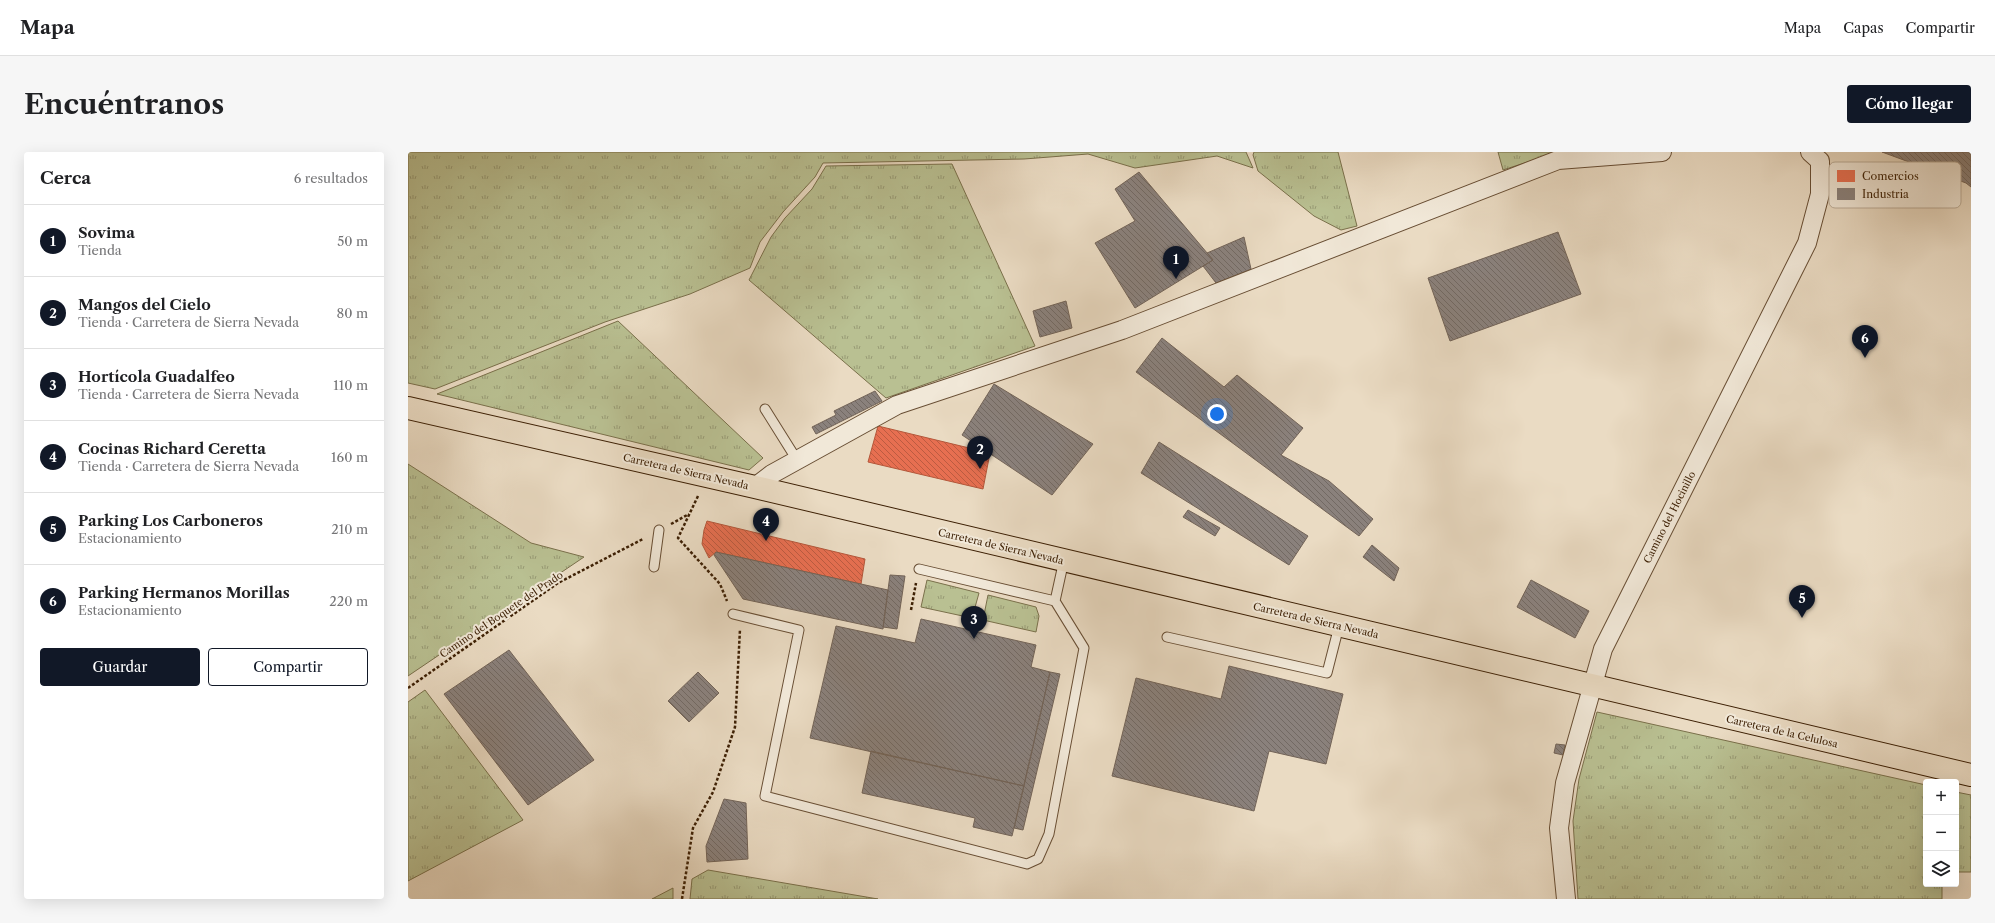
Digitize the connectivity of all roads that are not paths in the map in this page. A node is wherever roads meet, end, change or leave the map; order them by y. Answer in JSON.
{"nodes":[{"id":1,"x":1662,"y":152,"type":"edge"},
{"id":2,"x":1810,"y":152,"type":"edge"},
{"id":3,"x":408,"y":408,"type":"edge"},
{"id":4,"x":765,"y":409,"type":"dead end"},
{"id":5,"x":797,"y":460,"type":"junction"},
{"id":6,"x":755,"y":487,"type":"junction"},
{"id":7,"x":659,"y":530,"type":"road end"},
{"id":8,"x":1064,"y":560,"type":"junction"},
{"id":9,"x":654,"y":567,"type":"dead end"},
{"id":10,"x":919,"y":569,"type":"road end"},
{"id":11,"x":1055,"y":601,"type":"junction"},
{"id":12,"x":733,"y":614,"type":"road end"},
{"id":13,"x":1339,"y":626,"type":"junction"},
{"id":14,"x":1167,"y":637,"type":"dead end"},
{"id":15,"x":1594,"y":686,"type":"junction"},
{"id":16,"x":1971,"y":775,"type":"edge"},
{"id":17,"x":1566,"y":899,"type":"edge"}],
"edges":[{"from":1,"to":5,"type":"street"},
{"from":2,"to":15,"type":"street","name":"Camino del Hocinillo"},
{"from":3,"to":6,"type":"highway","name":"Carretera de Sierra Nevada"},
{"from":4,"to":5,"type":"lane"},
{"from":5,"to":6,"type":"street"},
{"from":6,"to":8,"type":"highway","name":"Carretera de Sierra Nevada"},
{"from":7,"to":9,"type":"lane"},
{"from":8,"to":11,"type":"lane"},
{"from":8,"to":13,"type":"highway","name":"Carretera de Sierra Nevada"},
{"from":10,"to":11,"type":"lane"},
{"from":11,"to":12,"type":"lane"},
{"from":13,"to":14,"type":"lane"},
{"from":13,"to":15,"type":"highway","name":"Carretera de Sierra Nevada"},
{"from":15,"to":16,"type":"highway","name":"Carretera de la Celulosa"},
{"from":15,"to":17,"type":"street","name":"Camino del Hocinillo"}]}
